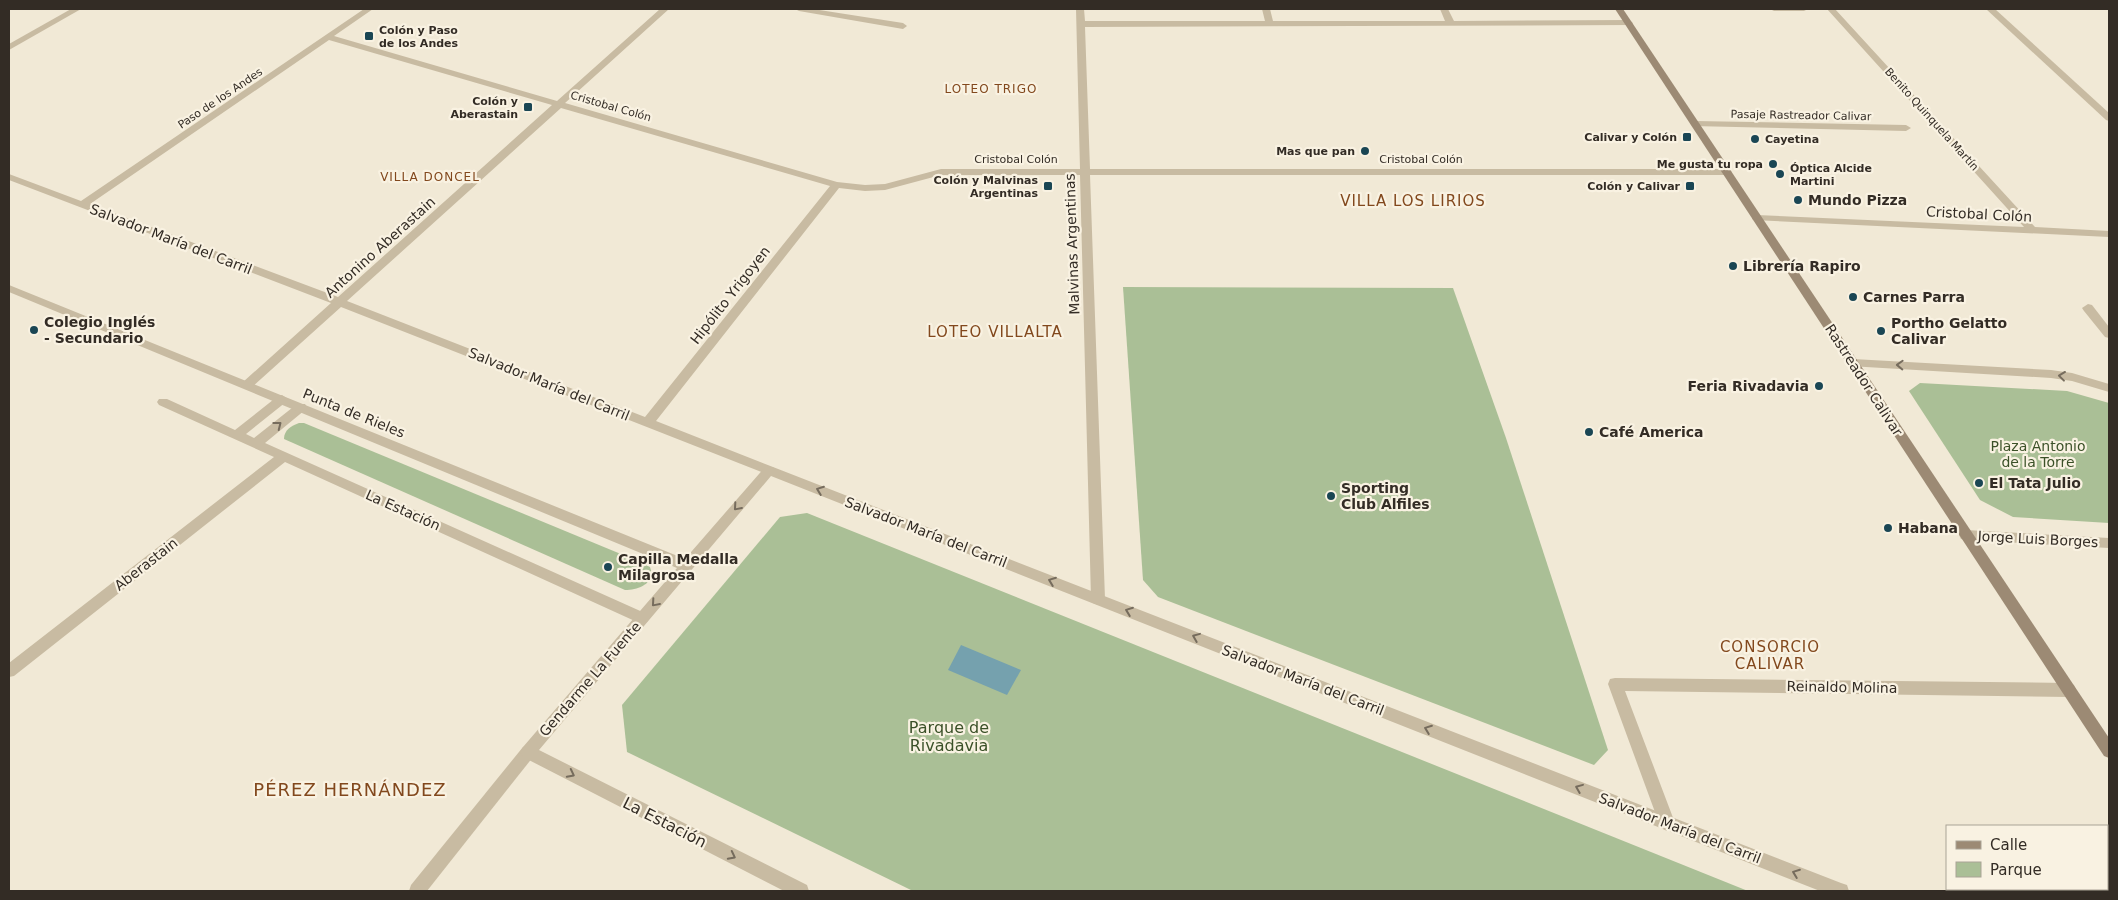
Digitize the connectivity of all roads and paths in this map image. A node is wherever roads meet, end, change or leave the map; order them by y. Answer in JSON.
{"nodes":[{"id":1,"x":77,"y":9,"type":"edge"},
{"id":2,"x":369,"y":9,"type":"edge"},
{"id":3,"x":665,"y":9,"type":"edge"},
{"id":4,"x":799,"y":9,"type":"edge"},
{"id":5,"x":1080,"y":9,"type":"edge"},
{"id":6,"x":1266,"y":9,"type":"edge"},
{"id":7,"x":1444,"y":9,"type":"edge"},
{"id":8,"x":1619,"y":9,"type":"edge"},
{"id":9,"x":1774,"y":9,"type":"edge"},
{"id":10,"x":1804,"y":9,"type":"edge"},
{"id":11,"x":1831,"y":9,"type":"edge"},
{"id":12,"x":1990,"y":9,"type":"edge"},
{"id":13,"x":1081,"y":24,"type":"junction"},
{"id":14,"x":1270,"y":24,"type":"junction"},
{"id":15,"x":1451,"y":24,"type":"junction"},
{"id":16,"x":1629,"y":24,"type":"junction"},
{"id":17,"x":903,"y":26,"type":"dead end"},
{"id":18,"x":327,"y":37,"type":"junction"},
{"id":19,"x":9,"y":47,"type":"edge"},
{"id":20,"x":559,"y":104,"type":"junction"},
{"id":21,"x":2109,"y":118,"type":"edge"},
{"id":22,"x":1695,"y":124,"type":"junction"},
{"id":23,"x":1906,"y":128,"type":"dead end"},
{"id":24,"x":1085,"y":172,"type":"junction"},
{"id":25,"x":1727,"y":172,"type":"junction"},
{"id":26,"x":9,"y":177,"type":"edge"},
{"id":27,"x":836,"y":185,"type":"junction"},
{"id":28,"x":82,"y":205,"type":"junction"},
{"id":29,"x":1757,"y":218,"type":"junction"},
{"id":30,"x":2032,"y":230,"type":"junction"},
{"id":31,"x":2109,"y":234,"type":"edge"},
{"id":32,"x":9,"y":288,"type":"edge"},
{"id":33,"x":340,"y":302,"type":"junction"},
{"id":34,"x":2088,"y":308,"type":"dead end"},
{"id":35,"x":2109,"y":334,"type":"edge"},
{"id":36,"x":1853,"y":364,"type":"junction"},
{"id":37,"x":247,"y":385,"type":"junction"},
{"id":38,"x":2109,"y":388,"type":"edge"},
{"id":39,"x":282,"y":400,"type":"junction"},
{"id":40,"x":163,"y":402,"type":"dead end"},
{"id":41,"x":301,"y":407,"type":"junction"},
{"id":42,"x":647,"y":423,"type":"junction"},
{"id":43,"x":237,"y":435,"type":"junction"},
{"id":44,"x":255,"y":444,"type":"junction"},
{"id":45,"x":284,"y":456,"type":"junction"},
{"id":46,"x":769,"y":470,"type":"junction"},
{"id":47,"x":1966,"y":535,"type":"junction"},
{"id":48,"x":2109,"y":543,"type":"edge"},
{"id":49,"x":687,"y":566,"type":"junction"},
{"id":50,"x":1098,"y":599,"type":"junction"},
{"id":51,"x":642,"y":618,"type":"junction"},
{"id":52,"x":9,"y":671,"type":"edge"},
{"id":53,"x":2069,"y":690,"type":"junction"},
{"id":54,"x":2109,"y":751,"type":"edge"},
{"id":55,"x":528,"y":752,"type":"junction"},
{"id":56,"x":1668,"y":823,"type":"junction"},
{"id":57,"x":417,"y":891,"type":"edge"},
{"id":58,"x":802,"y":891,"type":"edge"},
{"id":59,"x":1841,"y":891,"type":"edge"}],
"edges":[{"from":1,"to":19,"type":"street"},
{"from":2,"to":18,"type":"street","name":"Paso de los Andes"},
{"from":3,"to":20,"type":"street","name":"Antonino Aberastain"},
{"from":4,"to":17,"type":"street"},
{"from":5,"to":13,"type":"street","name":"Malvinas Argentinas"},
{"from":6,"to":14,"type":"street"},
{"from":7,"to":15,"type":"street"},
{"from":8,"to":16,"type":"main road","name":"Rastreador Calivar"},
{"from":9,"to":10,"type":"street"},
{"from":11,"to":30,"type":"street","name":"Benito Quinquela Martín"},
{"from":12,"to":21,"type":"street"},
{"from":13,"to":14,"type":"street"},
{"from":13,"to":24,"type":"street","name":"Malvinas Argentinas"},
{"from":14,"to":15,"type":"street"},
{"from":15,"to":16,"type":"street"},
{"from":16,"to":22,"type":"main road","name":"Rastreador Calivar"},
{"from":18,"to":20,"type":"street","name":"Cristobal Colón"},
{"from":18,"to":28,"type":"street","name":"Paso de los Andes"},
{"from":20,"to":27,"type":"street","name":"Cristobal Colón"},
{"from":20,"to":33,"type":"street","name":"Antonino Aberastain"},
{"from":22,"to":23,"type":"street","name":"Pasaje Rastreador Calivar"},
{"from":22,"to":25,"type":"main road","name":"Rastreador Calivar"},
{"from":24,"to":25,"type":"street","name":"Cristobal Colón"},
{"from":24,"to":27,"type":"street","name":"Cristobal Colón"},
{"from":24,"to":50,"type":"street","name":"Malvinas Argentinas"},
{"from":25,"to":29,"type":"main road","name":"Rastreador Calivar"},
{"from":26,"to":28,"type":"street","name":"Salvador María del Carril"},
{"from":27,"to":42,"type":"street","name":"Hipólito Yrigoyen"},
{"from":28,"to":33,"type":"street","name":"Salvador María del Carril"},
{"from":29,"to":30,"type":"street","name":"Cristobal Colón"},
{"from":29,"to":36,"type":"main road","name":"Rastreador Calivar"},
{"from":30,"to":31,"type":"street","name":"Cristobal Colón"},
{"from":32,"to":37,"type":"street","name":"Punta de Rieles"},
{"from":33,"to":37,"type":"street","name":"Antonino Aberastain"},
{"from":33,"to":42,"type":"street","name":"Salvador María del Carril"},
{"from":34,"to":35,"type":"street"},
{"from":38,"to":36,"type":"street","one_way":true},
{"from":36,"to":47,"type":"main road","name":"Rastreador Calivar"},
{"from":37,"to":39,"type":"street","name":"Punta de Rieles"},
{"from":39,"to":41,"type":"street","name":"Punta de Rieles"},
{"from":39,"to":43,"type":"street"},
{"from":40,"to":43,"type":"street","name":"La Estación"},
{"from":44,"to":41,"type":"street","one_way":true},
{"from":41,"to":49,"type":"street","name":"Punta de Rieles"},
{"from":42,"to":46,"type":"street","name":"Salvador María del Carril"},
{"from":43,"to":44,"type":"street","name":"La Estación"},
{"from":44,"to":45,"type":"street","name":"La Estación"},
{"from":45,"to":51,"type":"street","name":"La Estación"},
{"from":45,"to":52,"type":"street","name":"Aberastain"},
{"from":46,"to":49,"type":"street","name":"Gendarme La Fuente","one_way":true},
{"from":50,"to":46,"type":"street","name":"Salvador María del Carril","one_way":true},
{"from":47,"to":48,"type":"street","name":"Jorge Luis Borges"},
{"from":47,"to":53,"type":"main road","name":"Rastreador Calivar"},
{"from":49,"to":51,"type":"street","name":"Gendarme La Fuente","one_way":true},
{"from":56,"to":50,"type":"street","name":"Salvador María del Carril","one_way":true},
{"from":51,"to":55,"type":"street","name":"Gendarme La Fuente"},
{"from":53,"to":54,"type":"main road","name":"Rastreador Calivar"},
{"from":53,"to":56,"type":"street","name":"Reinaldo Molina"},
{"from":55,"to":57,"type":"street","name":"Gendarme La Fuente"},
{"from":55,"to":58,"type":"street","name":"La Estación","one_way":true},
{"from":59,"to":56,"type":"street","name":"Salvador María del Carril","one_way":true}]}
